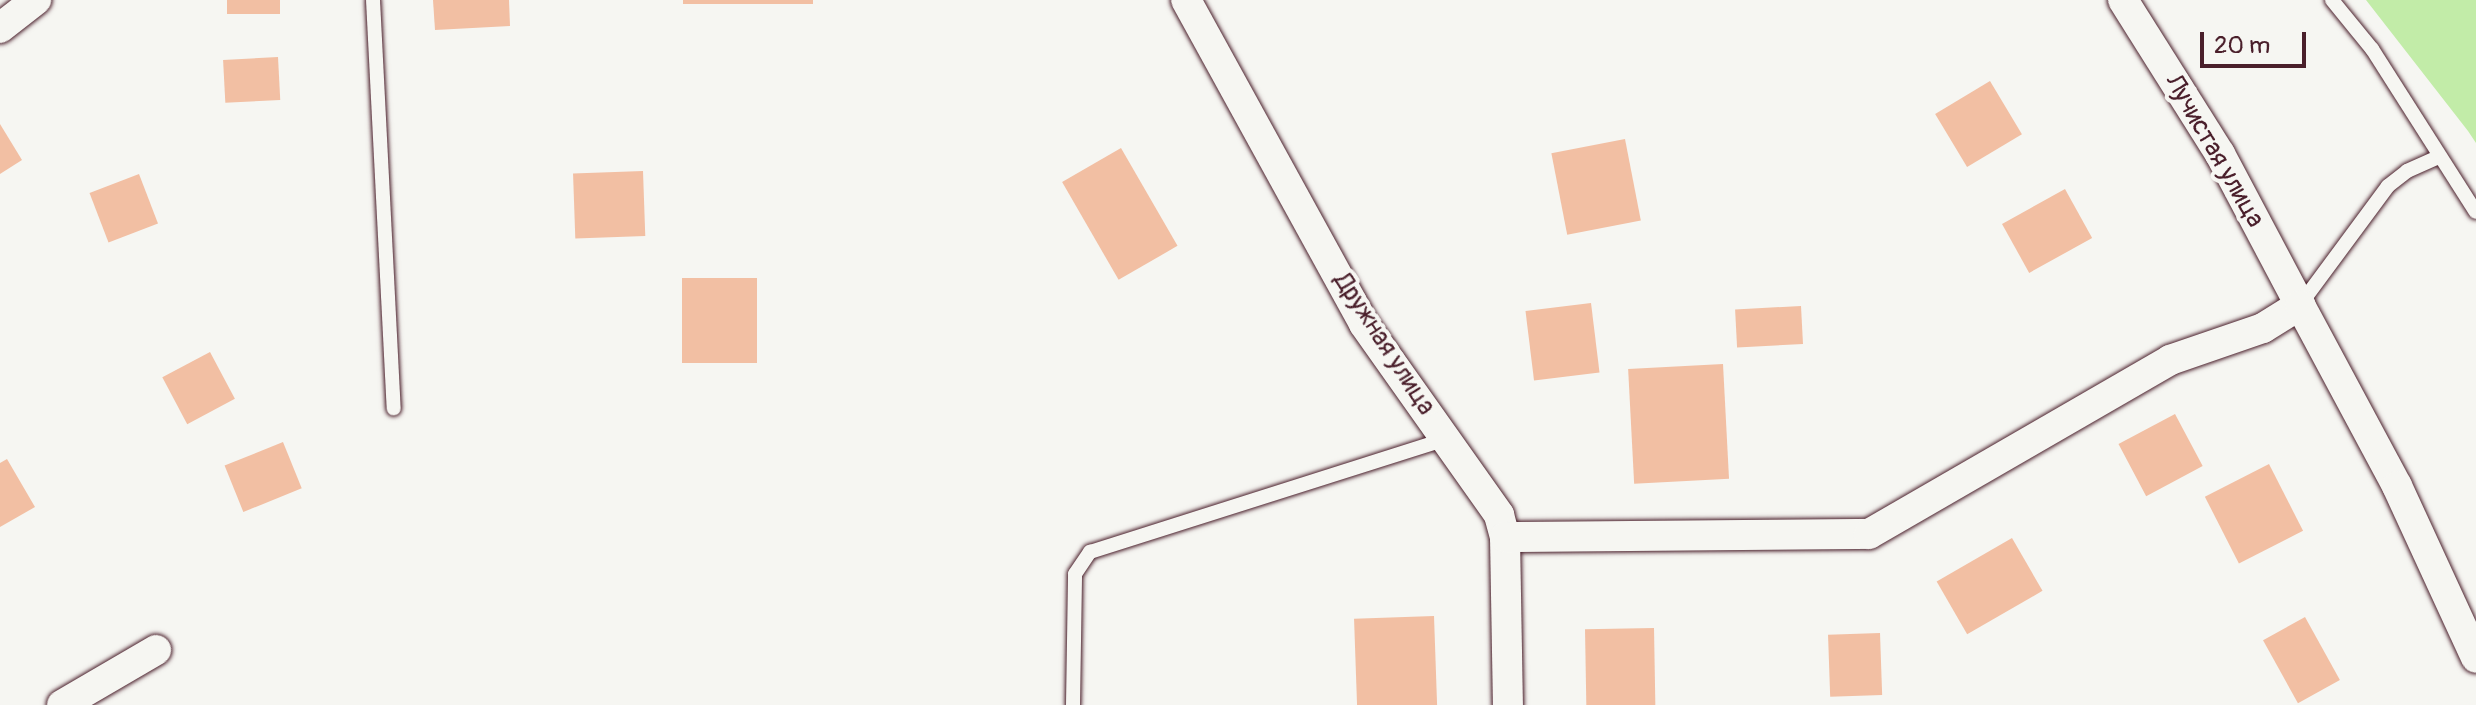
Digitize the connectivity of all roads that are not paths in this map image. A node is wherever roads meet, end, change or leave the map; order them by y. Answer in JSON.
{"nodes":[{"id":1,"x":36,"y":0,"type":"edge"},
{"id":2,"x":373,"y":0,"type":"edge"},
{"id":3,"x":1186,"y":0,"type":"edge"},
{"id":4,"x":2123,"y":0,"type":"edge"},
{"id":5,"x":2332,"y":0,"type":"edge"},
{"id":6,"x":0,"y":28,"type":"edge"},
{"id":7,"x":2439,"y":157,"type":"junction"},
{"id":8,"x":2476,"y":212,"type":"edge"},
{"id":9,"x":2300,"y":305,"type":"junction"},
{"id":10,"x":394,"y":408,"type":"dead end"},
{"id":11,"x":1447,"y":439,"type":"junction"},
{"id":12,"x":1505,"y":537,"type":"junction"},
{"id":13,"x":156,"y":650,"type":"dead end"},
{"id":14,"x":2476,"y":658,"type":"edge"},
{"id":15,"x":62,"y":705,"type":"edge"},
{"id":16,"x":1073,"y":705,"type":"edge"},
{"id":17,"x":1508,"y":705,"type":"edge"}],
"edges":[{"from":1,"to":6,"type":"street"},
{"from":2,"to":10,"type":"lane"},
{"from":3,"to":11,"type":"street","name":"Дружная улица"},
{"from":4,"to":9,"type":"street","name":"Лучистая улица"},
{"from":5,"to":7,"type":"lane"},
{"from":7,"to":8,"type":"lane"},
{"from":7,"to":9,"type":"lane"},
{"from":9,"to":12,"type":"street"},
{"from":9,"to":14,"type":"street","name":"Лучистая улица"},
{"from":11,"to":12,"type":"street","name":"Дружная улица"},
{"from":11,"to":16,"type":"lane"},
{"from":12,"to":17,"type":"street","name":"Дружная улица"},
{"from":13,"to":15,"type":"street"}]}
